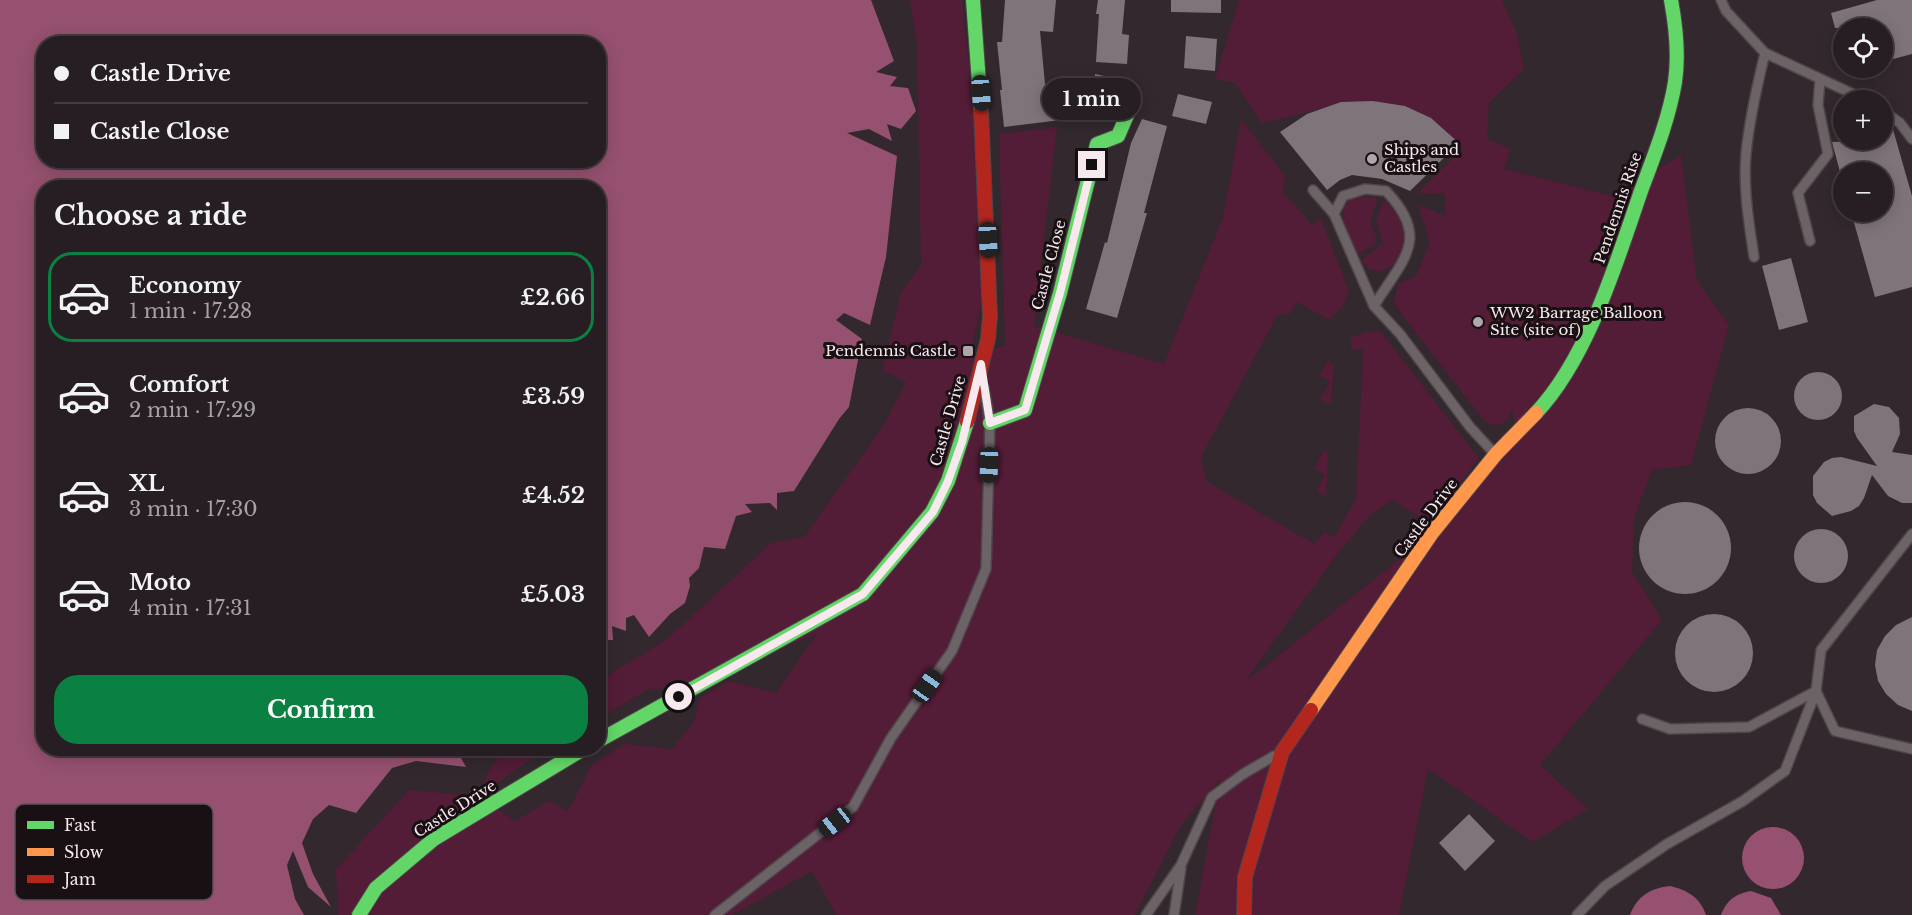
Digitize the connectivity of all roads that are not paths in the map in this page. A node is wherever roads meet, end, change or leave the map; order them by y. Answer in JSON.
{"nodes":[{"id":1,"x":973,"y":0,"type":"edge"},
{"id":2,"x":1671,"y":0,"type":"edge"},
{"id":3,"x":1721,"y":0,"type":"edge"},
{"id":4,"x":1765,"y":53,"type":"junction"},
{"id":5,"x":1820,"y":79,"type":"junction"},
{"id":6,"x":1844,"y":90,"type":"edge"},
{"id":7,"x":1131,"y":105,"type":"dead end"},
{"id":8,"x":1893,"y":118,"type":"edge"},
{"id":9,"x":1912,"y":140,"type":"edge"},
{"id":10,"x":1314,"y":190,"type":"dead end"},
{"id":11,"x":1334,"y":214,"type":"junction"},
{"id":12,"x":1810,"y":241,"type":"dead end"},
{"id":13,"x":1754,"y":257,"type":"dead end"},
{"id":14,"x":1374,"y":306,"type":"junction"},
{"id":15,"x":981,"y":364,"type":"junction"},
{"id":16,"x":1539,"y":411,"type":"joint"},
{"id":17,"x":990,"y":423,"type":"junction"},
{"id":18,"x":1496,"y":454,"type":"junction"},
{"id":19,"x":1912,"y":534,"type":"edge"},
{"id":20,"x":1816,"y":691,"type":"junction"},
{"id":21,"x":1642,"y":719,"type":"dead end"},
{"id":22,"x":606,"y":737,"type":"edge"},
{"id":23,"x":1912,"y":749,"type":"edge"},
{"id":24,"x":1282,"y":752,"type":"junction"},
{"id":25,"x":572,"y":756,"type":"edge"},
{"id":26,"x":1181,"y":865,"type":"junction"},
{"id":27,"x":359,"y":915,"type":"edge"},
{"id":28,"x":715,"y":915,"type":"edge"},
{"id":29,"x":1146,"y":915,"type":"edge"},
{"id":30,"x":1174,"y":915,"type":"edge"},
{"id":31,"x":1244,"y":915,"type":"edge"},
{"id":32,"x":1577,"y":915,"type":"edge"}],
"edges":[{"from":1,"to":15,"type":"street","name":"Castle Drive"},
{"from":2,"to":16,"type":"street","name":"Pendennis Rise"},
{"from":3,"to":4,"type":"lane"},
{"from":4,"to":5,"type":"lane"},
{"from":4,"to":13,"type":"lane"},
{"from":5,"to":6,"type":"lane"},
{"from":5,"to":12,"type":"lane"},
{"from":7,"to":17,"type":"street","name":"Castle Close"},
{"from":8,"to":9,"type":"lane"},
{"from":10,"to":11,"type":"lane"},
{"from":11,"to":14,"type":"lane"},
{"from":11,"to":14,"type":"lane"},
{"from":14,"to":18,"type":"lane"},
{"from":15,"to":17,"type":"lane"},
{"from":15,"to":22,"type":"street","name":"Castle Drive"},
{"from":16,"to":18,"type":"street","name":"Castle Drive"},
{"from":17,"to":28,"type":"lane"},
{"from":18,"to":24,"type":"street","name":"Castle Drive"},
{"from":19,"to":20,"type":"lane"},
{"from":20,"to":21,"type":"lane"},
{"from":20,"to":23,"type":"lane"},
{"from":20,"to":32,"type":"lane"},
{"from":24,"to":26,"type":"lane"},
{"from":24,"to":31,"type":"street","name":"Castle Drive"},
{"from":25,"to":27,"type":"street","name":"Castle Drive"},
{"from":26,"to":29,"type":"lane"},
{"from":26,"to":30,"type":"lane"}]}
